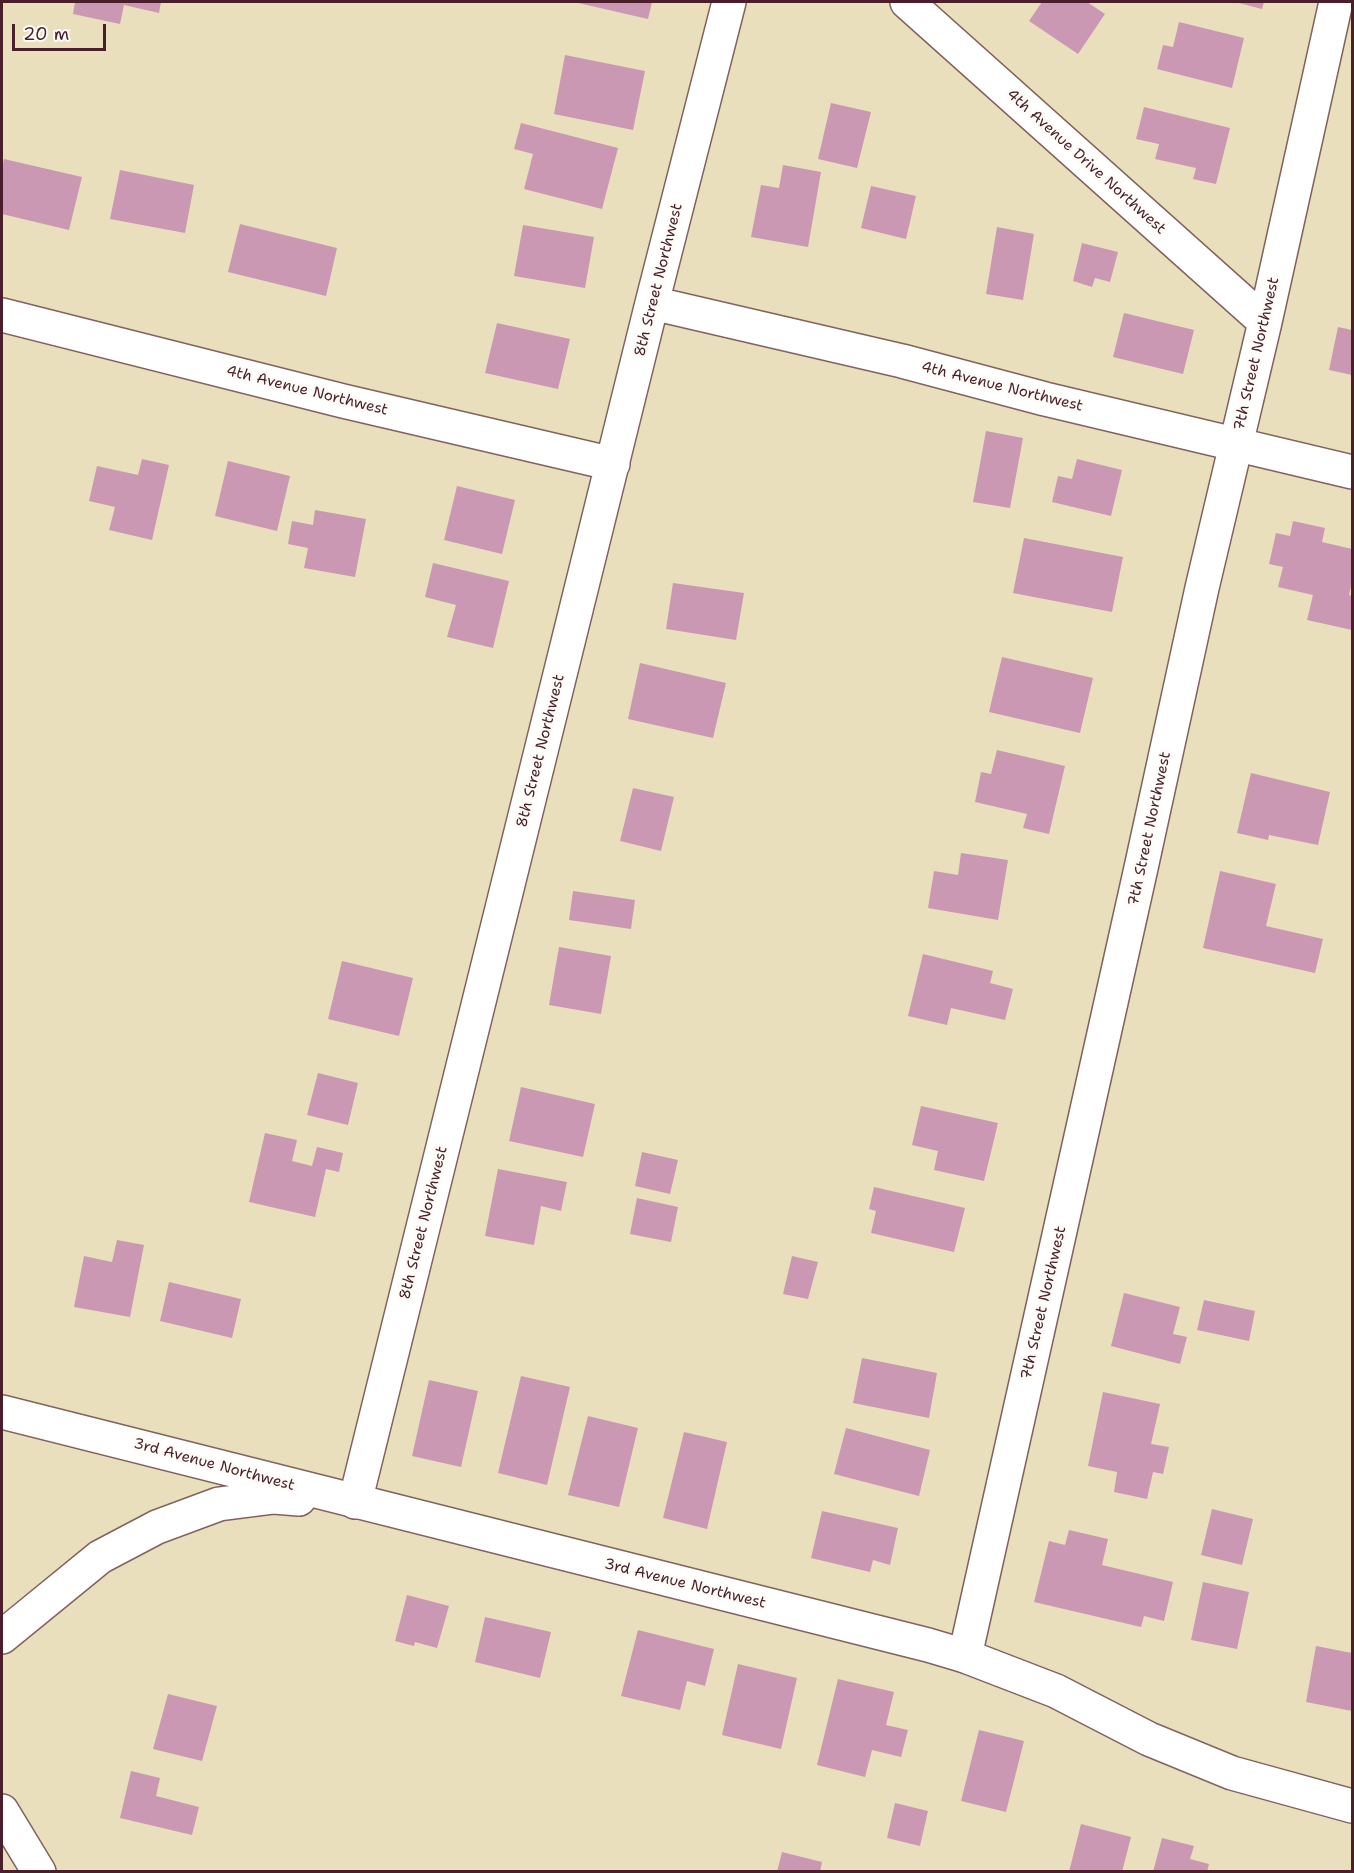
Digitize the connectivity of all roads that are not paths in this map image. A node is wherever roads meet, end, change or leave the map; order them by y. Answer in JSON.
{"nodes":[{"id":1,"x":729,"y":2,"type":"edge"},
{"id":2,"x":907,"y":2,"type":"edge"},
{"id":3,"x":1336,"y":2,"type":"edge"},
{"id":4,"x":652,"y":303,"type":"junction"},
{"id":5,"x":2,"y":315,"type":"edge"},
{"id":6,"x":1265,"y":322,"type":"junction"},
{"id":7,"x":1236,"y":445,"type":"junction"},
{"id":8,"x":613,"y":464,"type":"junction"},
{"id":9,"x":1353,"y":472,"type":"edge"},
{"id":10,"x":2,"y":1412,"type":"edge"},
{"id":11,"x":355,"y":1502,"type":"junction"},
{"id":12,"x":2,"y":1637,"type":"edge"},
{"id":13,"x":964,"y":1656,"type":"junction"},
{"id":14,"x":1353,"y":1806,"type":"edge"},
{"id":15,"x":2,"y":1811,"type":"edge"},
{"id":16,"x":39,"y":1872,"type":"edge"}],
"edges":[{"from":1,"to":4,"type":"street","name":"8th Street Northwest"},
{"from":2,"to":6,"type":"street","name":"4th Avenue Drive Northwest"},
{"from":3,"to":6,"type":"street","name":"7th Street Northwest"},
{"from":4,"to":7,"type":"street","name":"4th Avenue Northwest"},
{"from":4,"to":8,"type":"street","name":"8th Street Northwest"},
{"from":5,"to":8,"type":"street","name":"4th Avenue Northwest"},
{"from":6,"to":7,"type":"street","name":"7th Street Northwest"},
{"from":7,"to":9,"type":"street","name":"4th Avenue Northwest"},
{"from":7,"to":13,"type":"street","name":"7th Street Northwest"},
{"from":8,"to":11,"type":"street","name":"8th Street Northwest"},
{"from":10,"to":11,"type":"street","name":"3rd Avenue Northwest"},
{"from":11,"to":12,"type":"street"},
{"from":11,"to":13,"type":"street","name":"3rd Avenue Northwest"},
{"from":13,"to":14,"type":"street","name":"3rd Avenue Northwest"},
{"from":15,"to":16,"type":"street"}]}
